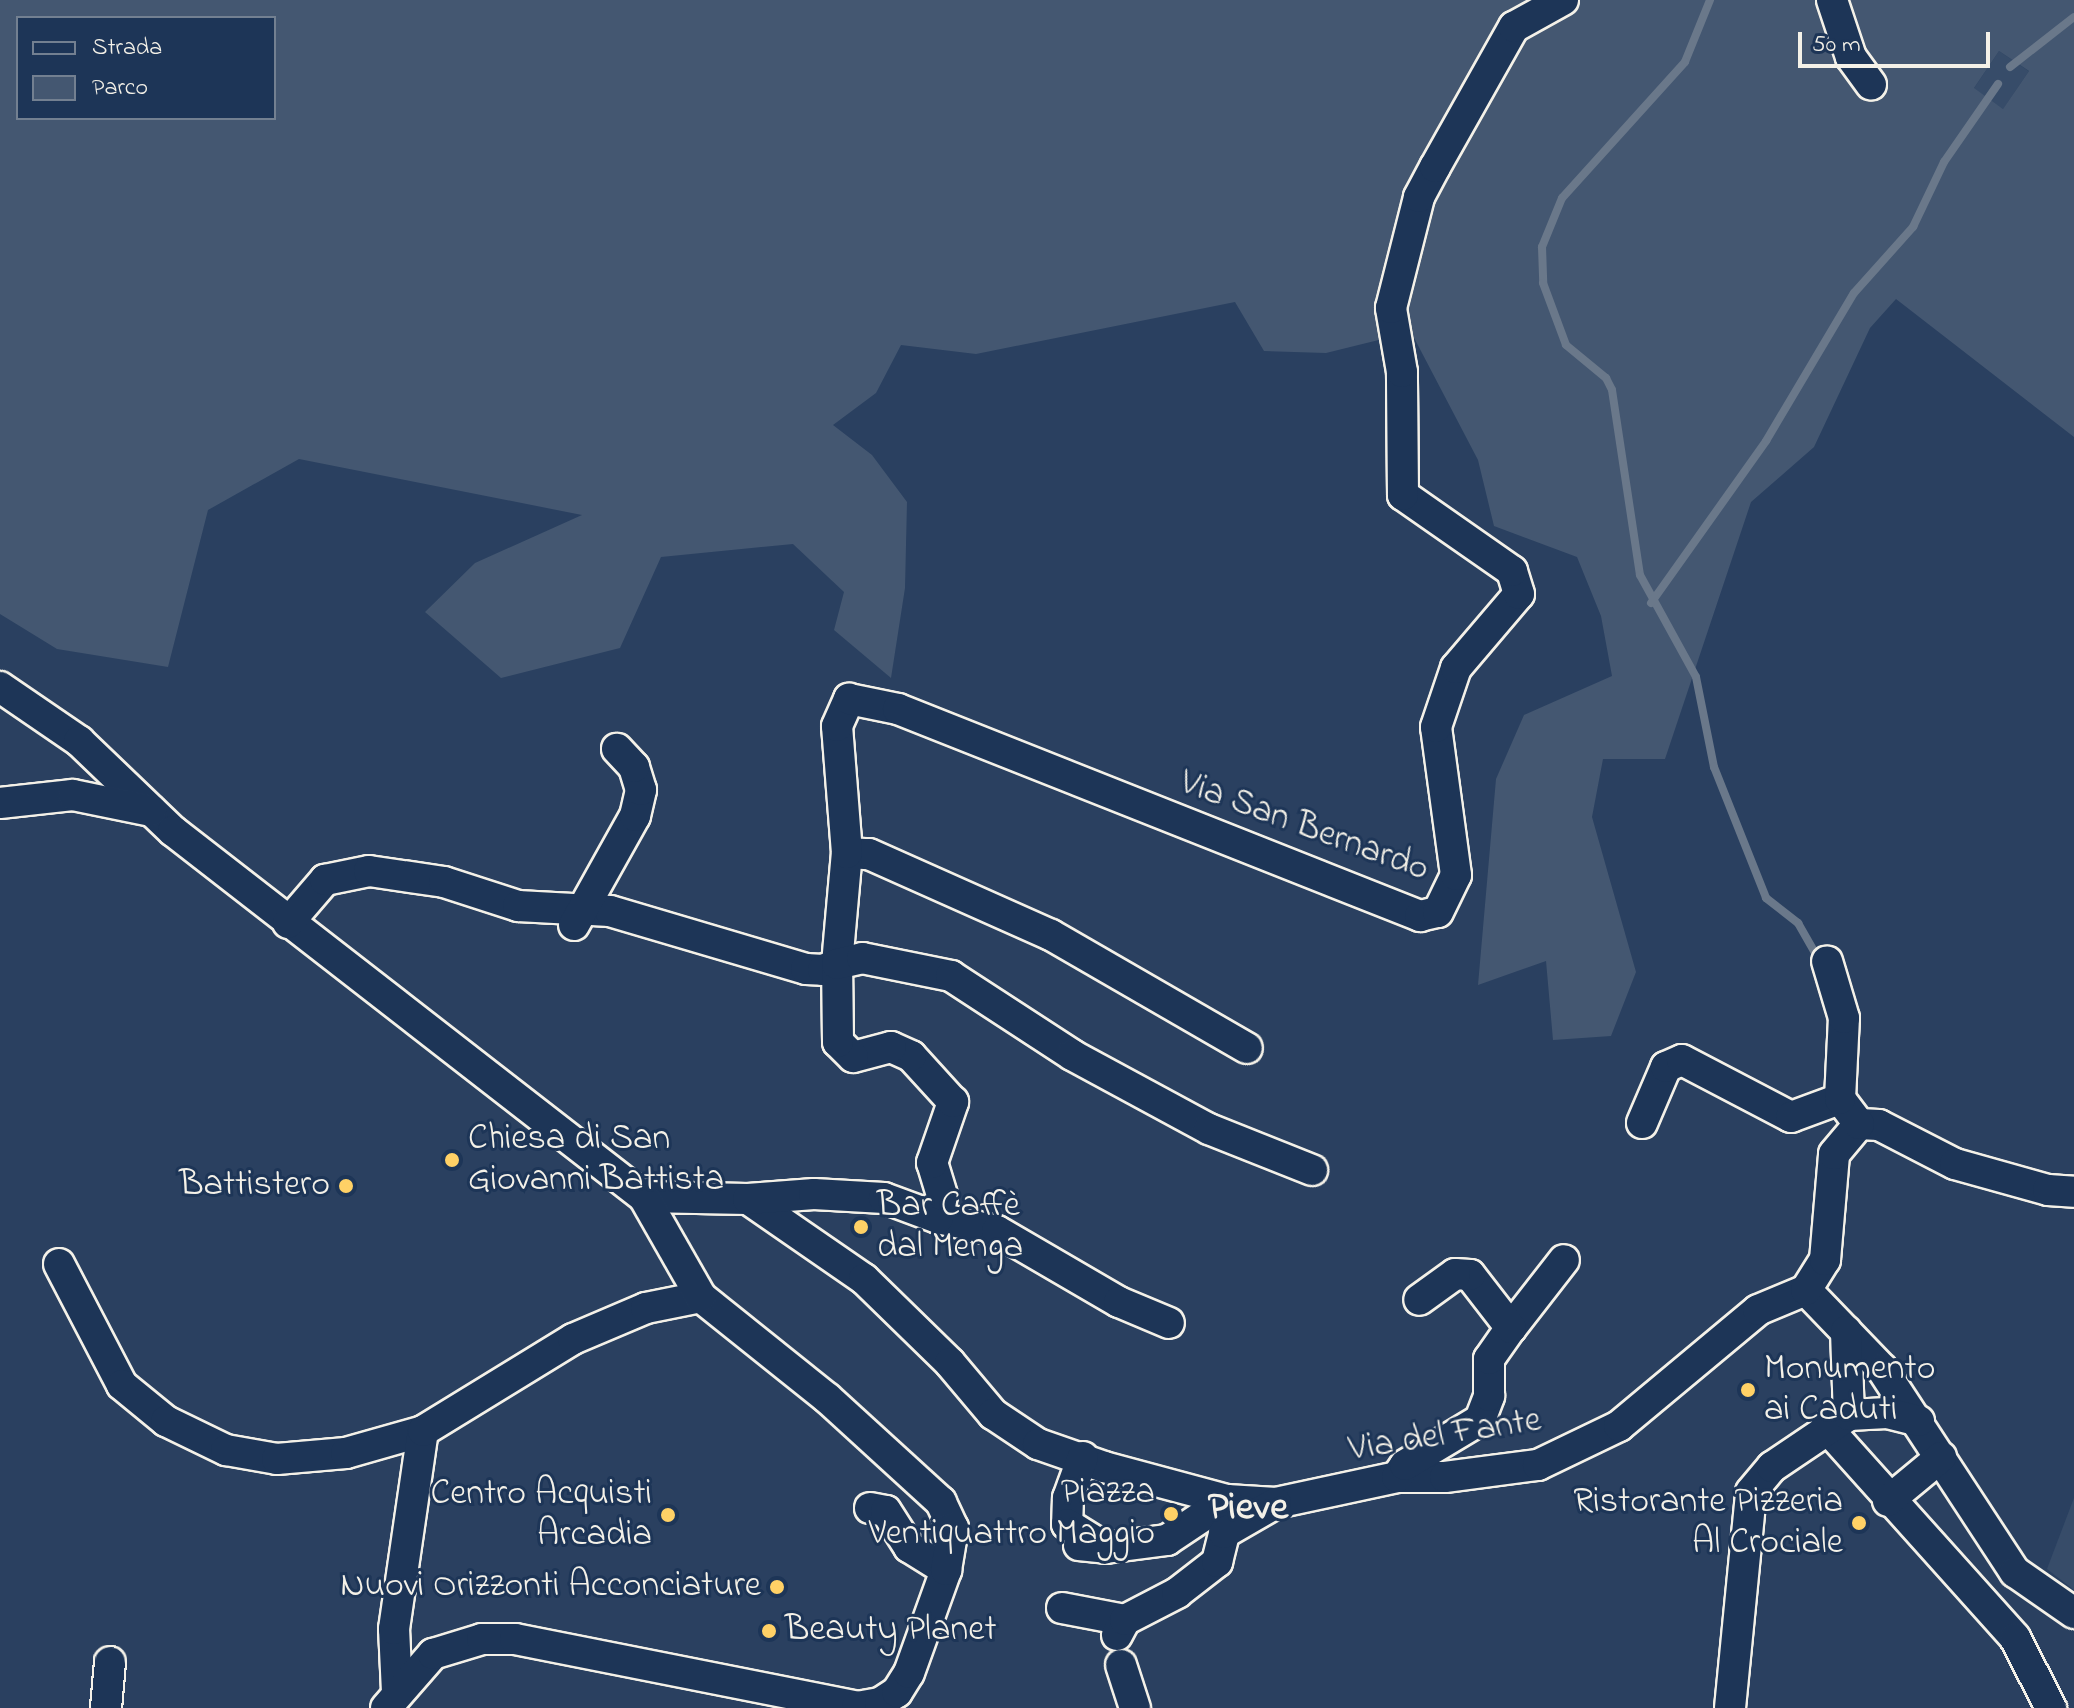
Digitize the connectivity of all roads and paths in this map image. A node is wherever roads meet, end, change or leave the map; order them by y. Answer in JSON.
{"nodes":[{"id":1,"x":1563,"y":0,"type":"edge"},
{"id":2,"x":1832,"y":0,"type":"edge"},
{"id":3,"x":1871,"y":85,"type":"dead end"},
{"id":4,"x":0,"y":687,"type":"edge"},
{"id":5,"x":617,"y":749,"type":"dead end"},
{"id":6,"x":0,"y":803,"type":"edge"},
{"id":7,"x":151,"y":811,"type":"junction"},
{"id":8,"x":847,"y":853,"type":"junction"},
{"id":9,"x":577,"y":921,"type":"junction"},
{"id":10,"x":288,"y":923,"type":"junction"},
{"id":11,"x":1827,"y":961,"type":"dead end"},
{"id":12,"x":837,"y":964,"type":"junction"},
{"id":13,"x":1247,"y":1048,"type":"dead end"},
{"id":14,"x":1840,"y":1099,"type":"junction"},
{"id":15,"x":1642,"y":1123,"type":"dead end"},
{"id":16,"x":1859,"y":1124,"type":"junction"},
{"id":17,"x":1312,"y":1170,"type":"dead end"},
{"id":18,"x":2074,"y":1192,"type":"edge"},
{"id":19,"x":644,"y":1197,"type":"junction"},
{"id":20,"x":748,"y":1199,"type":"junction"},
{"id":21,"x":938,"y":1218,"type":"junction"},
{"id":22,"x":1564,"y":1260,"type":"dead end"},
{"id":23,"x":59,"y":1264,"type":"dead end"},
{"id":24,"x":1806,"y":1290,"type":"junction"},
{"id":25,"x":701,"y":1297,"type":"junction"},
{"id":26,"x":1419,"y":1300,"type":"dead end"},
{"id":27,"x":1169,"y":1323,"type":"dead end"},
{"id":28,"x":1511,"y":1328,"type":"junction"},
{"id":29,"x":1846,"y":1331,"type":"junction"},
{"id":30,"x":1838,"y":1421,"type":"junction"},
{"id":31,"x":1919,"y":1421,"type":"junction"},
{"id":32,"x":423,"y":1431,"type":"junction"},
{"id":33,"x":1083,"y":1457,"type":"junction"},
{"id":34,"x":1941,"y":1457,"type":"junction"},
{"id":35,"x":1397,"y":1477,"type":"junction"},
{"id":36,"x":1227,"y":1500,"type":"junction"},
{"id":37,"x":1888,"y":1501,"type":"junction"},
{"id":38,"x":1276,"y":1503,"type":"junction"},
{"id":39,"x":870,"y":1508,"type":"dead end"},
{"id":40,"x":946,"y":1570,"type":"junction"},
{"id":41,"x":1062,"y":1608,"type":"dead end"},
{"id":42,"x":2074,"y":1613,"type":"edge"},
{"id":43,"x":110,"y":1662,"type":"dead end"},
{"id":44,"x":1121,"y":1665,"type":"dead end"},
{"id":45,"x":391,"y":1700,"type":"edge"},
{"id":46,"x":106,"y":1708,"type":"edge"},
{"id":47,"x":1135,"y":1708,"type":"edge"},
{"id":48,"x":1730,"y":1708,"type":"edge"},
{"id":49,"x":2051,"y":1708,"type":"edge"}],
"edges":[{"from":1,"to":8,"type":"street","name":"Via San Bernardo"},
{"from":2,"to":3,"type":"street"},
{"from":4,"to":7,"type":"street"},
{"from":5,"to":9,"type":"street"},
{"from":6,"to":7,"type":"street"},
{"from":7,"to":10,"type":"street"},
{"from":8,"to":12,"type":"street","name":"Via San Bernardo"},
{"from":8,"to":13,"type":"street"},
{"from":9,"to":10,"type":"street"},
{"from":9,"to":12,"type":"street"},
{"from":10,"to":19,"type":"street"},
{"from":11,"to":14,"type":"street"},
{"from":12,"to":17,"type":"street"},
{"from":12,"to":21,"type":"street","name":"Via San Bernardo"},
{"from":14,"to":15,"type":"street"},
{"from":14,"to":16,"type":"street"},
{"from":16,"to":18,"type":"street"},
{"from":16,"to":24,"type":"street"},
{"from":19,"to":20,"type":"street"},
{"from":19,"to":25,"type":"street"},
{"from":20,"to":21,"type":"street"},
{"from":20,"to":33,"type":"street","name":"Via del Fante"},
{"from":21,"to":27,"type":"street"},
{"from":22,"to":28,"type":"street"},
{"from":23,"to":32,"type":"street"},
{"from":24,"to":29,"type":"street"},
{"from":24,"to":35,"type":"street","name":"Via del Fante"},
{"from":25,"to":32,"type":"street"},
{"from":25,"to":40,"type":"street"},
{"from":26,"to":28,"type":"street"},
{"from":28,"to":35,"type":"street"},
{"from":29,"to":30,"type":"street"},
{"from":29,"to":31,"type":"street"},
{"from":30,"to":31,"type":"street"},
{"from":30,"to":37,"type":"street"},
{"from":30,"to":48,"type":"street"},
{"from":31,"to":34,"type":"street"},
{"from":32,"to":45,"type":"street"},
{"from":33,"to":36,"type":"street","name":"Via del Fante"},
{"from":33,"to":36,"type":"street"},
{"from":34,"to":37,"type":"street"},
{"from":34,"to":42,"type":"street"},
{"from":35,"to":38,"type":"street","name":"Via del Fante"},
{"from":36,"to":38,"type":"street","name":"Via del Fante"},
{"from":37,"to":49,"type":"street"},
{"from":38,"to":41,"type":"street"},
{"from":39,"to":40,"type":"street"},
{"from":40,"to":45,"type":"street"},
{"from":43,"to":46,"type":"street"},
{"from":44,"to":47,"type":"street"}]}
